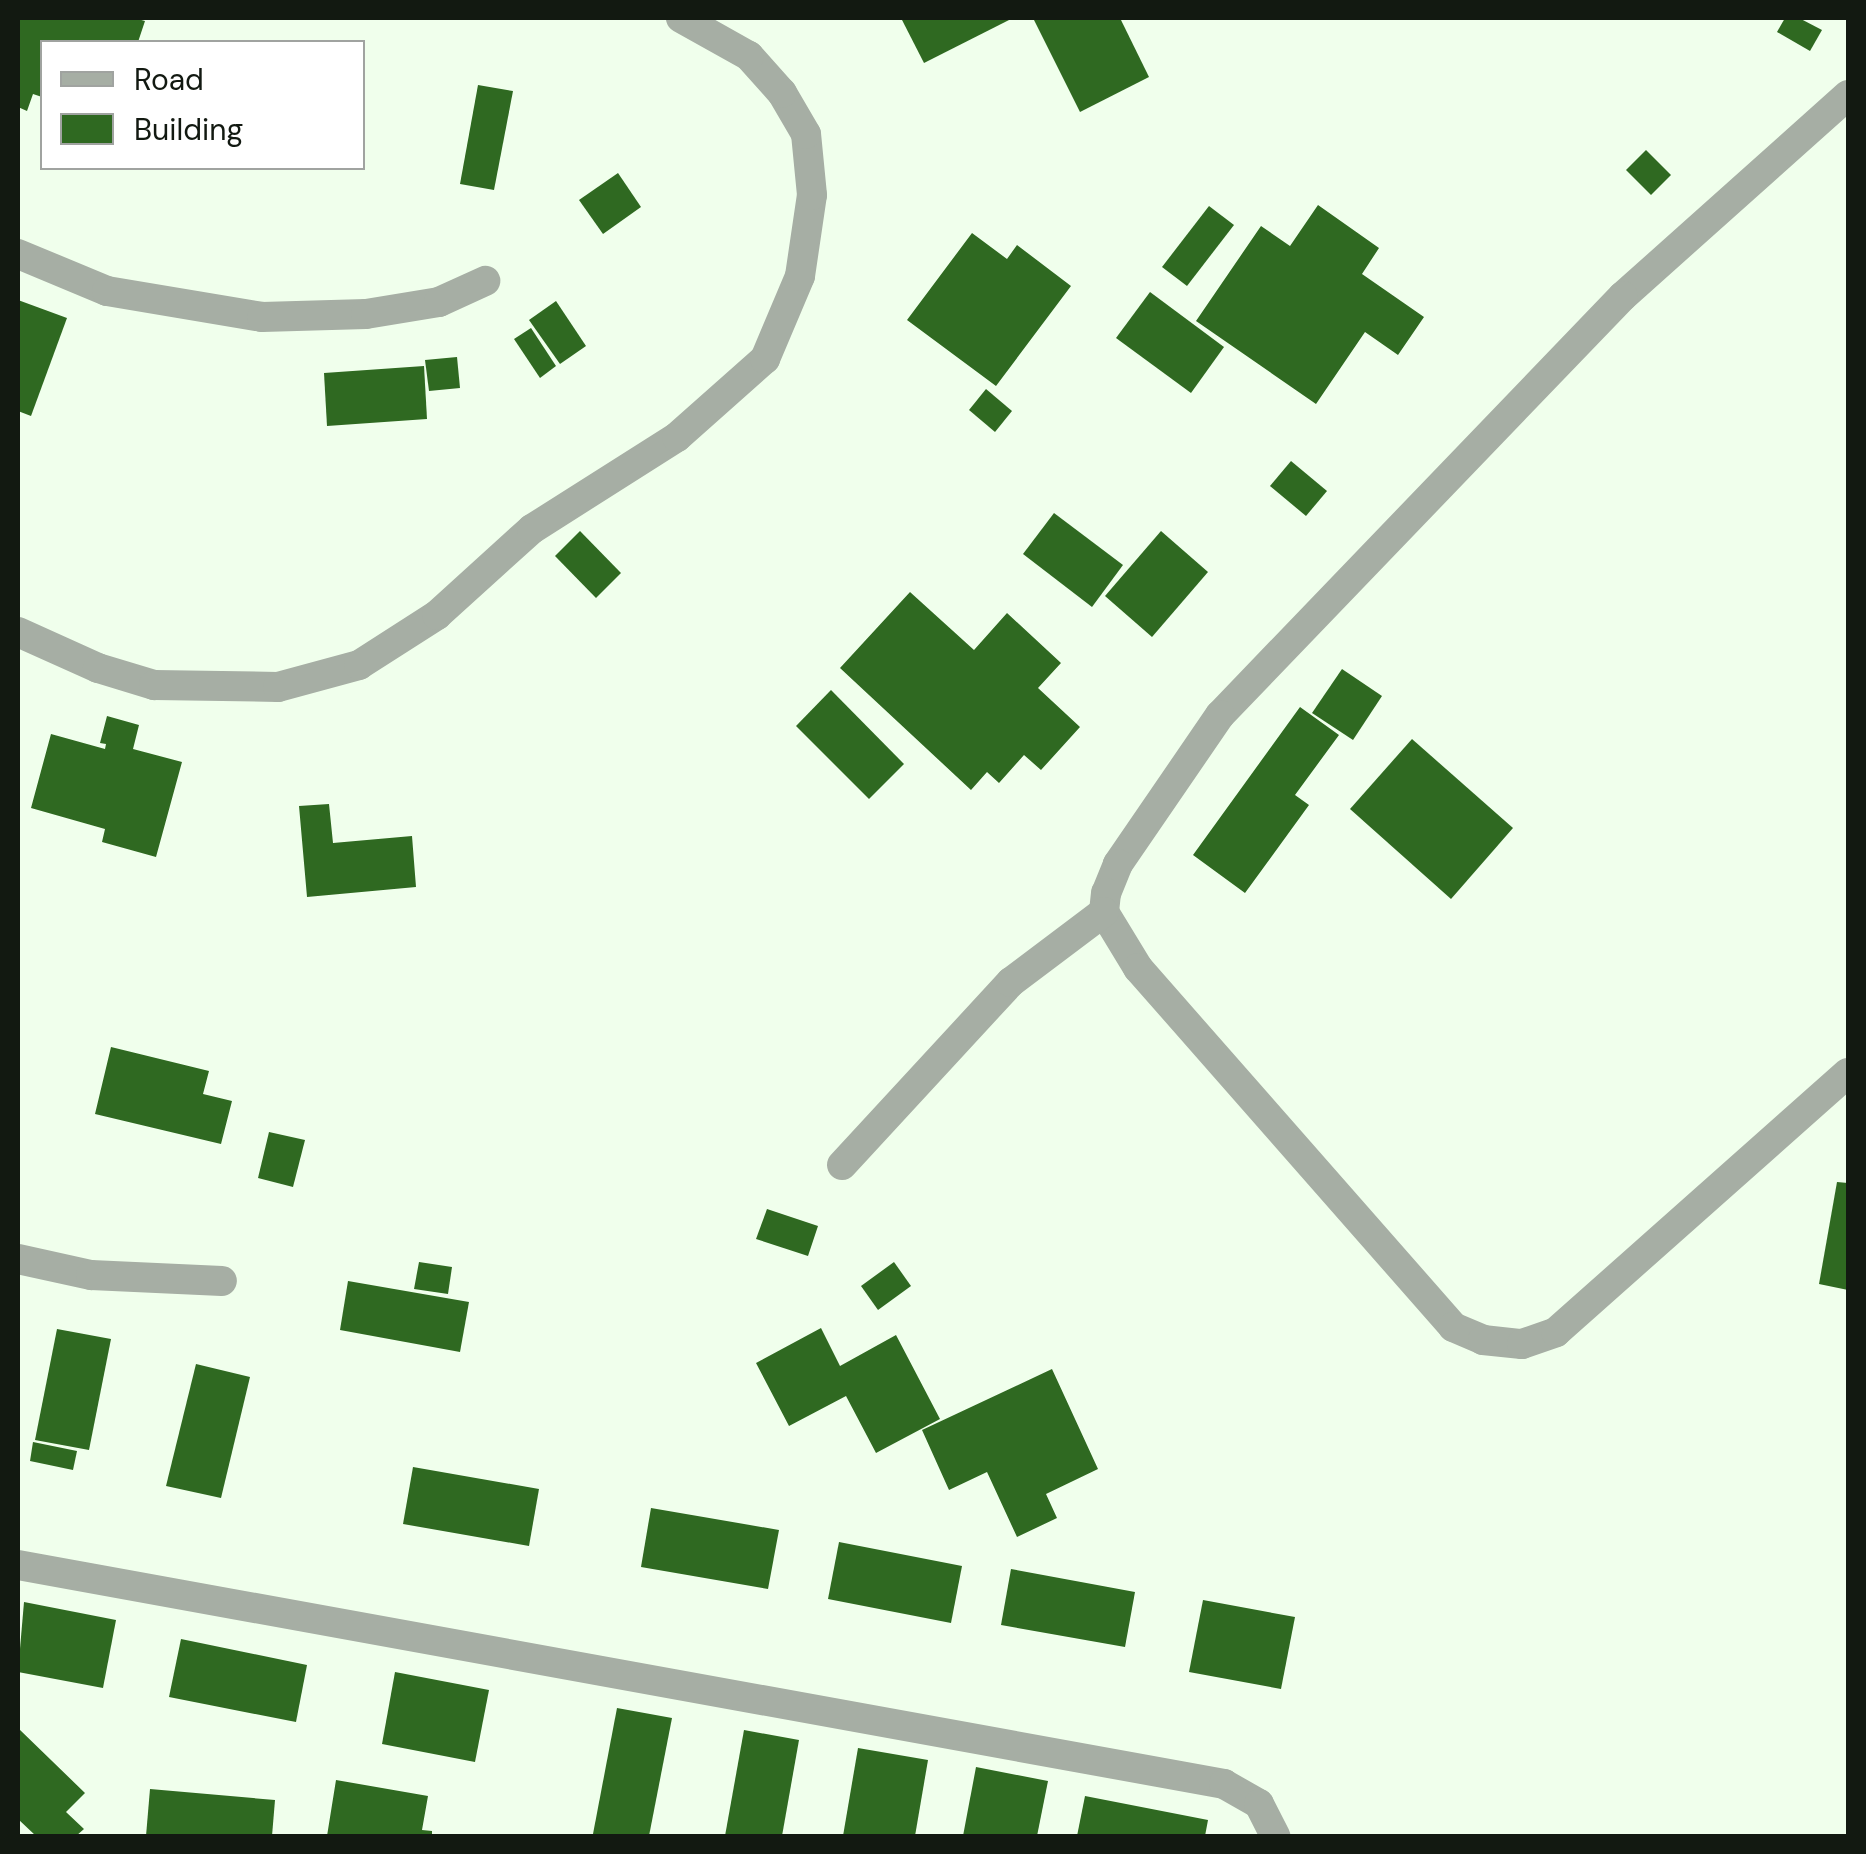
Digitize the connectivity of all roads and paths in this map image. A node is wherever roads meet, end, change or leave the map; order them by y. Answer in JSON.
{"nodes":[{"id":1,"x":681,"y":18,"type":"edge"},
{"id":2,"x":1848,"y":95,"type":"edge"},
{"id":3,"x":18,"y":254,"type":"edge"},
{"id":4,"x":485,"y":281,"type":"dead end"},
{"id":5,"x":18,"y":632,"type":"edge"},
{"id":6,"x":1104,"y":912,"type":"junction"},
{"id":7,"x":1848,"y":1073,"type":"edge"},
{"id":8,"x":842,"y":1164,"type":"dead end"},
{"id":9,"x":18,"y":1259,"type":"edge"},
{"id":10,"x":222,"y":1281,"type":"dead end"},
{"id":11,"x":18,"y":1565,"type":"edge"},
{"id":12,"x":1275,"y":1836,"type":"edge"}],
"edges":[{"from":1,"to":5,"type":"street"},
{"from":2,"to":6,"type":"street"},
{"from":3,"to":4,"type":"street"},
{"from":6,"to":7,"type":"street"},
{"from":6,"to":8,"type":"street"},
{"from":9,"to":10,"type":"street"},
{"from":11,"to":12,"type":"street"}]}
